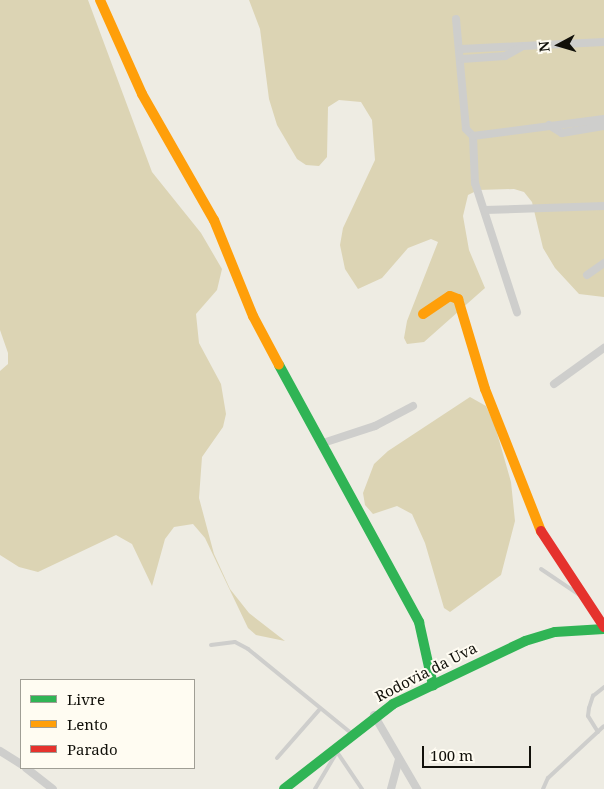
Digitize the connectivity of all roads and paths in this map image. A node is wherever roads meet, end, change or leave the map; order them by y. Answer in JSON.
{"nodes":[{"id":1,"x":100,"y":0,"type":"edge"},
{"id":2,"x":456,"y":20,"type":"dead end"},
{"id":3,"x":604,"y":42,"type":"edge"},
{"id":4,"x":521,"y":47,"type":"junction"},
{"id":5,"x":462,"y":49,"type":"junction"},
{"id":6,"x":462,"y":60,"type":"junction"},
{"id":7,"x":604,"y":119,"type":"edge"},
{"id":8,"x":549,"y":125,"type":"junction"},
{"id":9,"x":604,"y":126,"type":"edge"},
{"id":10,"x":472,"y":136,"type":"junction"},
{"id":11,"x":604,"y":206,"type":"edge"},
{"id":12,"x":485,"y":210,"type":"junction"},
{"id":13,"x":604,"y":263,"type":"edge"},
{"id":14,"x":587,"y":275,"type":"dead end"},
{"id":15,"x":517,"y":312,"type":"dead end"},
{"id":16,"x":423,"y":314,"type":"dead end"},
{"id":17,"x":604,"y":348,"type":"edge"},
{"id":18,"x":554,"y":384,"type":"dead end"},
{"id":19,"x":413,"y":406,"type":"dead end"},
{"id":20,"x":323,"y":443,"type":"junction"},
{"id":21,"x":542,"y":569,"type":"dead end"},
{"id":22,"x":587,"y":599,"type":"junction"},
{"id":23,"x":603,"y":622,"type":"edge"},
{"id":24,"x":210,"y":645,"type":"dead end"},
{"id":25,"x":433,"y":685,"type":"junction"},
{"id":26,"x":604,"y":687,"type":"edge"},
{"id":27,"x":319,"y":710,"type":"junction"},
{"id":28,"x":374,"y":715,"type":"junction"},
{"id":29,"x":604,"y":726,"type":"edge"},
{"id":30,"x":598,"y":732,"type":"junction"},
{"id":31,"x":348,"y":736,"type":"junction"},
{"id":32,"x":0,"y":751,"type":"edge"},
{"id":33,"x":337,"y":752,"type":"junction"},
{"id":34,"x":277,"y":758,"type":"dead end"},
{"id":35,"x":399,"y":760,"type":"junction"},
{"id":36,"x":20,"y":763,"type":"edge"},
{"id":37,"x":27,"y":769,"type":"edge"},
{"id":38,"x":53,"y":789,"type":"edge"},
{"id":39,"x":284,"y":789,"type":"edge"},
{"id":40,"x":315,"y":789,"type":"edge"},
{"id":41,"x":362,"y":789,"type":"edge"},
{"id":42,"x":391,"y":789,"type":"edge"},
{"id":43,"x":417,"y":789,"type":"edge"},
{"id":44,"x":543,"y":789,"type":"edge"}],
"edges":[{"from":1,"to":20,"type":"street"},
{"from":2,"to":5,"type":"street"},
{"from":3,"to":4,"type":"street"},
{"from":4,"to":5,"type":"street"},
{"from":4,"to":6,"type":"street"},
{"from":5,"to":6,"type":"street"},
{"from":6,"to":10,"type":"street"},
{"from":7,"to":8,"type":"street"},
{"from":8,"to":9,"type":"street"},
{"from":8,"to":10,"type":"street"},
{"from":10,"to":12,"type":"street"},
{"from":11,"to":12,"type":"street"},
{"from":12,"to":15,"type":"street"},
{"from":13,"to":14,"type":"street"},
{"from":16,"to":22,"type":"street"},
{"from":17,"to":18,"type":"street"},
{"from":19,"to":20,"type":"street"},
{"from":20,"to":25,"type":"street"},
{"from":21,"to":22,"type":"lane"},
{"from":22,"to":23,"type":"street"},
{"from":23,"to":25,"type":"street","name":"Rodovia da Uva"},
{"from":24,"to":27,"type":"lane"},
{"from":25,"to":28,"type":"street","name":"Rodovia da Uva"},
{"from":26,"to":30,"type":"lane"},
{"from":27,"to":31,"type":"lane"},
{"from":27,"to":34,"type":"lane"},
{"from":28,"to":31,"type":"street","name":"Rodovia da Uva"},
{"from":28,"to":35,"type":"street"},
{"from":29,"to":30,"type":"lane"},
{"from":30,"to":44,"type":"lane"},
{"from":31,"to":33,"type":"lane"},
{"from":31,"to":39,"type":"street","name":"Rodovia da Uva"},
{"from":32,"to":36,"type":"street"},
{"from":33,"to":40,"type":"lane"},
{"from":33,"to":41,"type":"lane"},
{"from":35,"to":42,"type":"street"},
{"from":35,"to":43,"type":"street"},
{"from":37,"to":38,"type":"street"}]}
